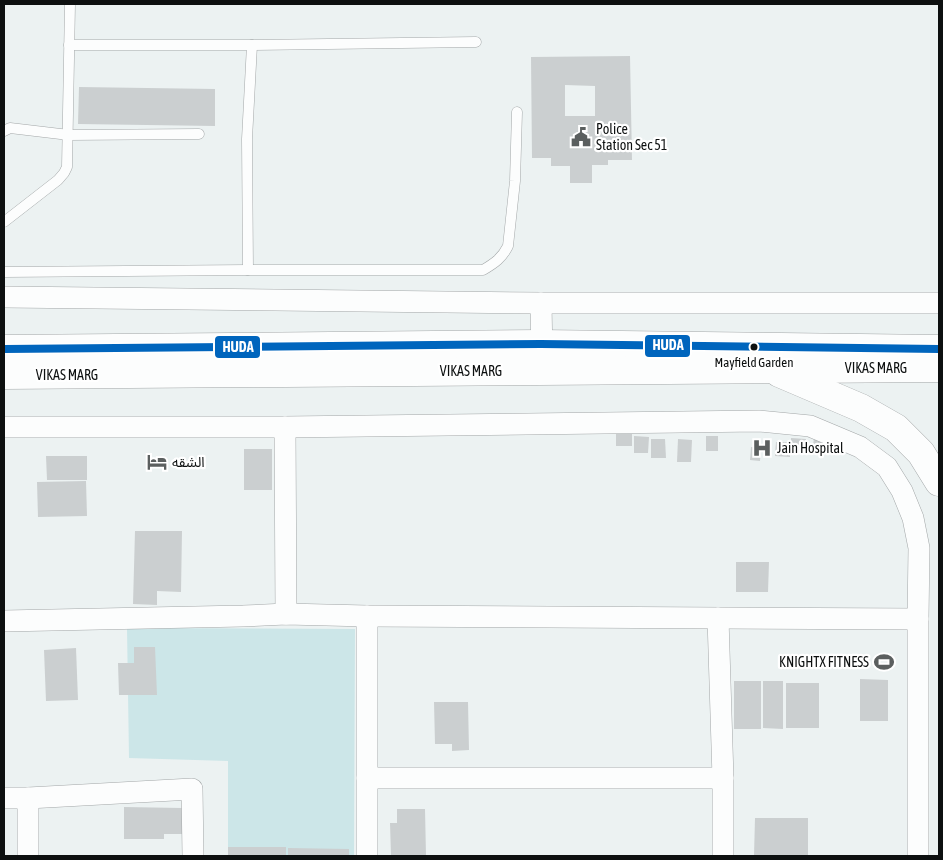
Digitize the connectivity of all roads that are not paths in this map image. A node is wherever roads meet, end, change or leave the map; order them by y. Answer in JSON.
{"nodes":[{"id":1,"x":70,"y":4,"type":"edge"},
{"id":2,"x":476,"y":42,"type":"dead end"},
{"id":3,"x":69,"y":45,"type":"junction"},
{"id":4,"x":252,"y":45,"type":"junction"},
{"id":5,"x":517,"y":112,"type":"dead end"},
{"id":6,"x":4,"y":130,"type":"edge"},
{"id":7,"x":199,"y":134,"type":"dead end"},
{"id":8,"x":69,"y":135,"type":"junction"},
{"id":9,"x":4,"y":222,"type":"edge"},
{"id":10,"x":248,"y":270,"type":"junction"},
{"id":11,"x":4,"y":272,"type":"edge"},
{"id":12,"x":4,"y":297,"type":"edge"},
{"id":13,"x":541,"y":303,"type":"junction"},
{"id":14,"x":939,"y":303,"type":"edge"},
{"id":15,"x":4,"y":349,"type":"edge"},
{"id":16,"x":939,"y":349,"type":"edge"},
{"id":17,"x":542,"y":358,"type":"junction"},
{"id":18,"x":939,"y":368,"type":"edge"},
{"id":19,"x":769,"y":369,"type":"junction"},
{"id":20,"x":4,"y":375,"type":"edge"},
{"id":21,"x":4,"y":427,"type":"edge"},
{"id":22,"x":285,"y":427,"type":"junction"},
{"id":23,"x":939,"y":482,"type":"edge"},
{"id":24,"x":286,"y":614,"type":"junction"},
{"id":25,"x":367,"y":616,"type":"junction"},
{"id":26,"x":718,"y":618,"type":"junction"},
{"id":27,"x":918,"y":618,"type":"junction"},
{"id":28,"x":4,"y":621,"type":"edge"},
{"id":29,"x":367,"y":778,"type":"junction"},
{"id":30,"x":723,"y":778,"type":"junction"},
{"id":31,"x":4,"y":798,"type":"edge"},
{"id":32,"x":28,"y":798,"type":"junction"},
{"id":33,"x":28,"y":856,"type":"edge"},
{"id":34,"x":193,"y":856,"type":"edge"},
{"id":35,"x":367,"y":856,"type":"edge"},
{"id":36,"x":723,"y":856,"type":"edge"},
{"id":37,"x":918,"y":856,"type":"edge"}],
"edges":[{"from":1,"to":3,"type":"lane"},
{"from":2,"to":4,"type":"lane"},
{"from":3,"to":4,"type":"lane"},
{"from":3,"to":8,"type":"lane"},
{"from":4,"to":10,"type":"lane"},
{"from":5,"to":10,"type":"lane"},
{"from":6,"to":8,"type":"lane"},
{"from":7,"to":8,"type":"lane"},
{"from":8,"to":9,"type":"lane"},
{"from":10,"to":11,"type":"lane"},
{"from":12,"to":13,"type":"street"},
{"from":13,"to":14,"type":"street"},
{"from":13,"to":17,"type":"street"},
{"from":15,"to":17,"type":"main road","name":"VIKAS MARG"},
{"from":16,"to":17,"type":"main road","name":"VIKAS MARG"},
{"from":17,"to":19,"type":"main road","name":"VIKAS MARG"},
{"from":17,"to":20,"type":"main road","name":"VIKAS MARG"},
{"from":18,"to":19,"type":"main road","name":"VIKAS MARG"},
{"from":19,"to":23,"type":"main road"},
{"from":21,"to":22,"type":"street"},
{"from":22,"to":24,"type":"street"},
{"from":22,"to":27,"type":"street"},
{"from":24,"to":25,"type":"street"},
{"from":24,"to":28,"type":"street"},
{"from":25,"to":26,"type":"street"},
{"from":25,"to":29,"type":"street"},
{"from":26,"to":27,"type":"street"},
{"from":26,"to":30,"type":"street"},
{"from":27,"to":37,"type":"street"},
{"from":29,"to":30,"type":"street"},
{"from":29,"to":35,"type":"street"},
{"from":30,"to":36,"type":"street"},
{"from":31,"to":32,"type":"street"},
{"from":32,"to":33,"type":"street"},
{"from":32,"to":34,"type":"street"}]}
